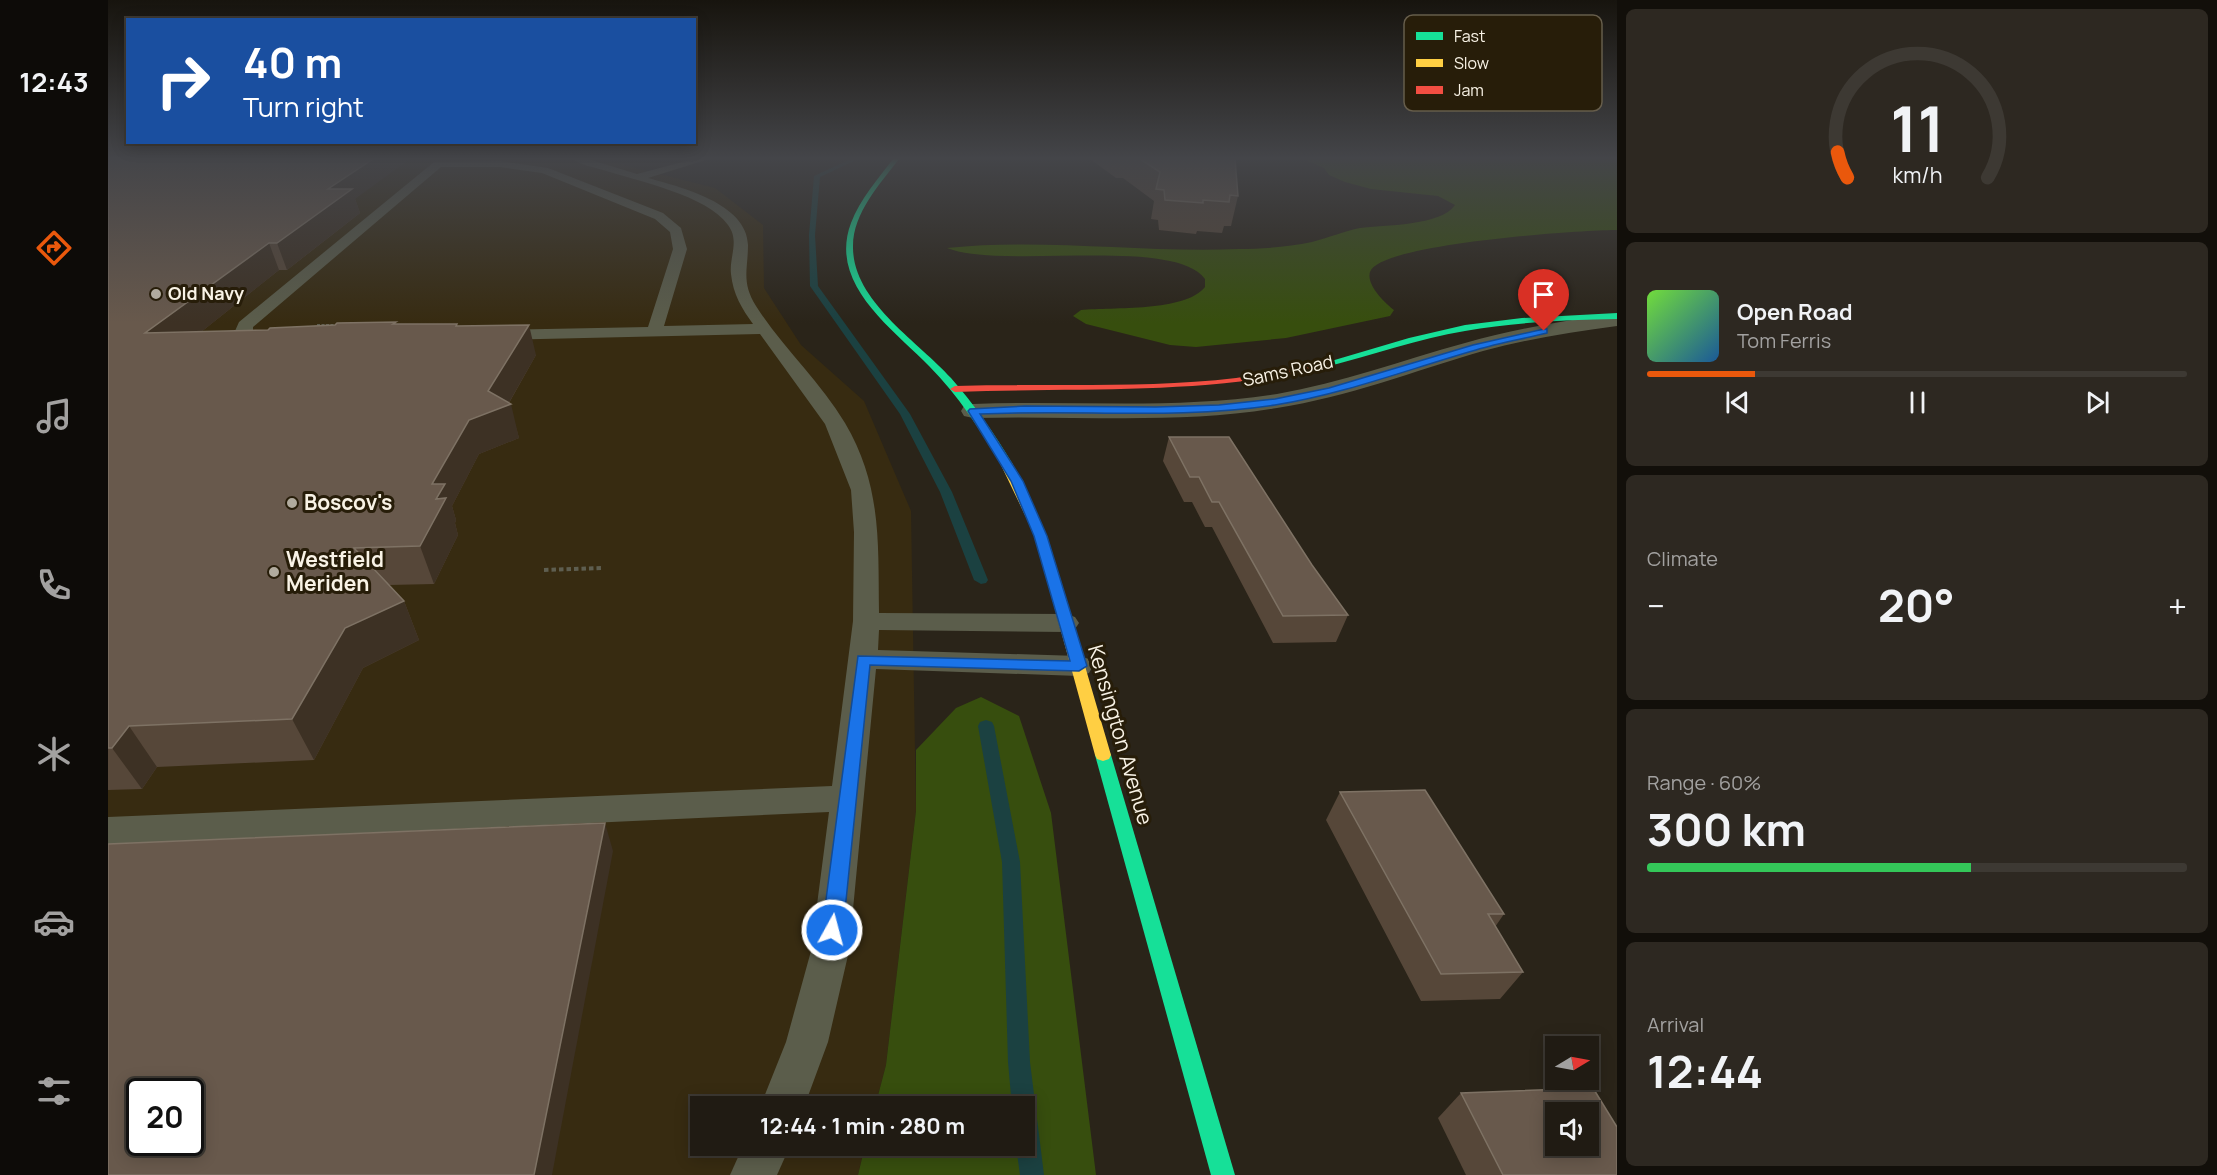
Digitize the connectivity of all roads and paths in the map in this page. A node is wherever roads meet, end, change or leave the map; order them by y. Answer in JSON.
{"nodes":[{"id":1,"x":378,"y":214,"type":"edge"},
{"id":2,"x":654,"y":214,"type":"edge"},
{"id":3,"x":724,"y":214,"type":"edge"},
{"id":4,"x":859,"y":214,"type":"edge"},
{"id":5,"x":1617,"y":318,"type":"edge"},
{"id":6,"x":317,"y":325,"type":"edge"},
{"id":7,"x":338,"y":325,"type":"edge"},
{"id":8,"x":764,"y":329,"type":"junction"},
{"id":9,"x":654,"y":332,"type":"junction"},
{"id":10,"x":477,"y":336,"type":"edge"},
{"id":11,"x":292,"y":340,"type":"edge"},
{"id":12,"x":955,"y":389,"type":"junction"},
{"id":13,"x":973,"y":411,"type":"junction"},
{"id":14,"x":602,"y":568,"type":"dead end"},
{"id":15,"x":544,"y":570,"type":"dead end"},
{"id":16,"x":866,"y":621,"type":"junction"},
{"id":17,"x":1066,"y":622,"type":"junction"},
{"id":18,"x":863,"y":659,"type":"junction"},
{"id":19,"x":1079,"y":666,"type":"junction"},
{"id":20,"x":847,"y":798,"type":"junction"},
{"id":21,"x":108,"y":831,"type":"edge"},
{"id":22,"x":787,"y":1096,"type":"edge"},
{"id":23,"x":762,"y":1156,"type":"edge"},
{"id":24,"x":753,"y":1175,"type":"edge"},
{"id":25,"x":1223,"y":1175,"type":"edge"}],
"edges":[{"from":1,"to":11,"type":"lane"},
{"from":2,"to":9,"type":"lane"},
{"from":3,"to":8,"type":"lane"},
{"from":4,"to":12,"type":"main road","name":"Kensington Avenue"},
{"from":5,"to":12,"type":"main road","name":"Sams Road"},
{"from":5,"to":13,"type":"street","name":"Sams Road"},
{"from":6,"to":7,"type":"path"},
{"from":8,"to":9,"type":"lane"},
{"from":8,"to":16,"type":"lane"},
{"from":9,"to":10,"type":"lane"},
{"from":12,"to":13,"type":"main road","name":"Kensington Avenue"},
{"from":13,"to":17,"type":"main road","name":"Kensington Avenue"},
{"from":14,"to":15,"type":"path"},
{"from":16,"to":17,"type":"lane"},
{"from":16,"to":18,"type":"lane"},
{"from":17,"to":19,"type":"main road","name":"Kensington Avenue"},
{"from":18,"to":19,"type":"lane"},
{"from":18,"to":20,"type":"lane"},
{"from":19,"to":25,"type":"main road","name":"Kensington Avenue"},
{"from":20,"to":21,"type":"lane"},
{"from":20,"to":22,"type":"lane"},
{"from":23,"to":24,"type":"lane"}]}
